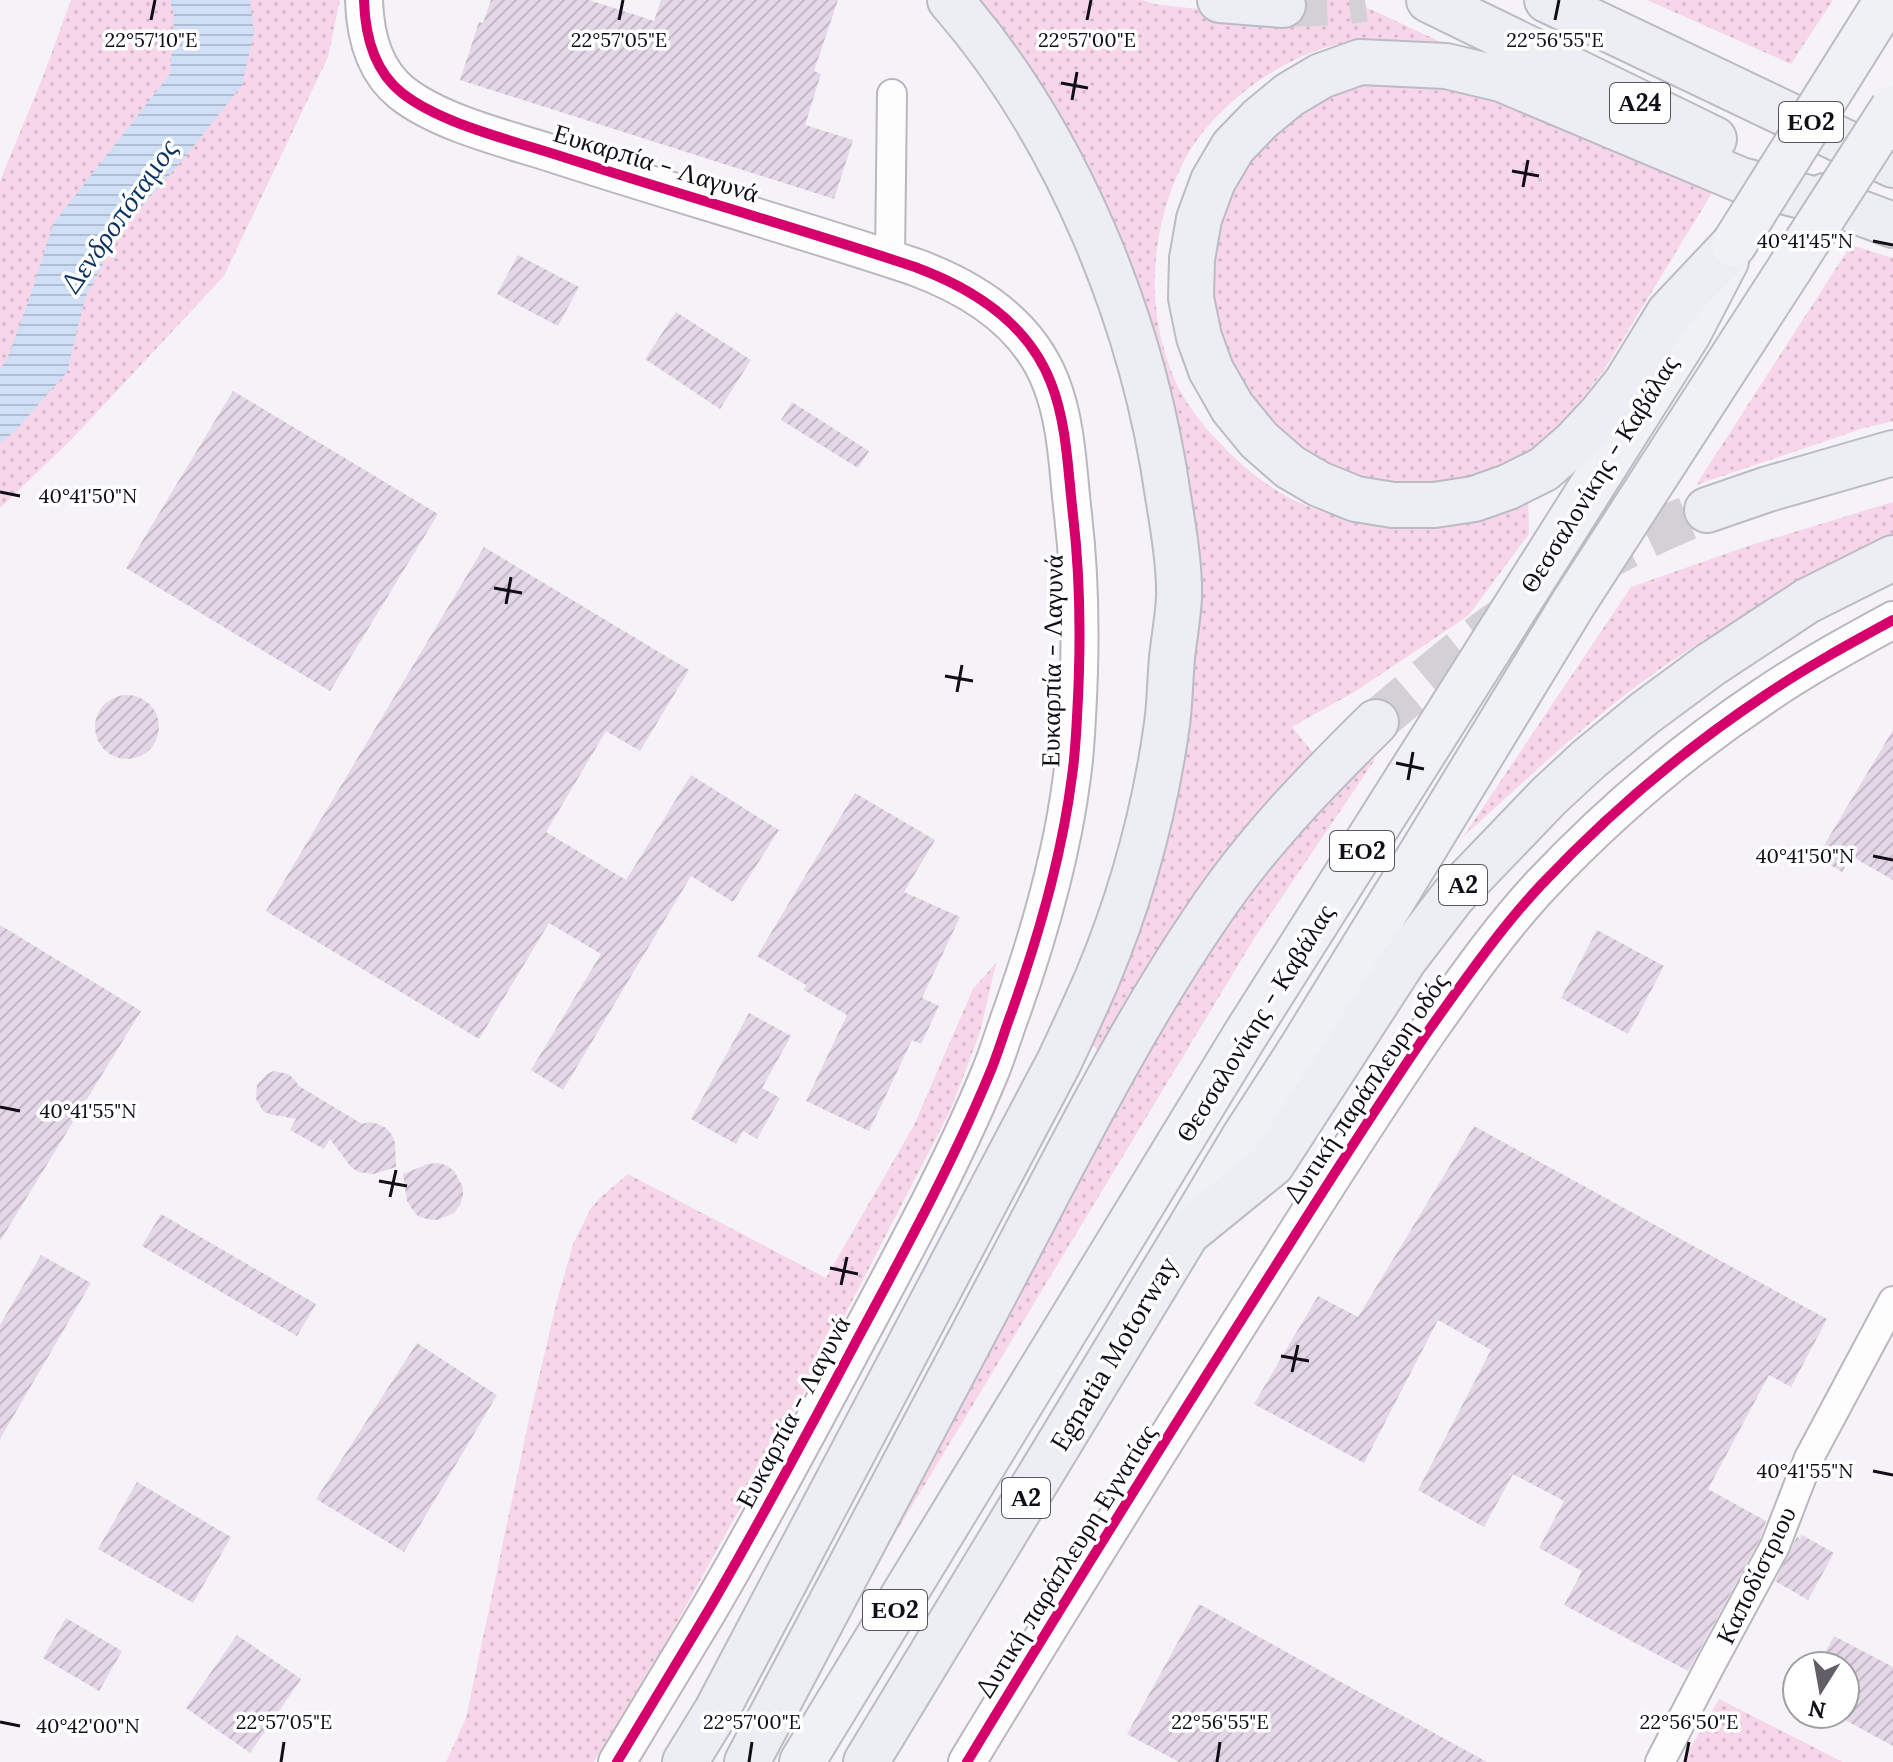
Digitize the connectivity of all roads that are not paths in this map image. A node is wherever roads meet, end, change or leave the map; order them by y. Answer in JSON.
{"nodes":[{"id":1,"x":364,"y":0,"type":"edge"},
{"id":2,"x":950,"y":0,"type":"edge"},
{"id":3,"x":1220,"y":0,"type":"edge"},
{"id":4,"x":1429,"y":0,"type":"edge"},
{"id":5,"x":1887,"y":0,"type":"edge"},
{"id":6,"x":1283,"y":5,"type":"dead end"},
{"id":7,"x":1556,"y":5,"type":"edge"},
{"id":8,"x":892,"y":94,"type":"dead end"},
{"id":9,"x":1893,"y":108,"type":"edge"},
{"id":10,"x":1893,"y":137,"type":"edge"},
{"id":11,"x":1893,"y":165,"type":"edge"},
{"id":12,"x":1850,"y":209,"type":"junction"},
{"id":13,"x":1893,"y":225,"type":"edge"},
{"id":14,"x":1734,"y":244,"type":"junction"},
{"id":15,"x":890,"y":258,"type":"junction"},
{"id":16,"x":1893,"y":453,"type":"edge"},
{"id":17,"x":1707,"y":510,"type":"tunnel mouth"},
{"id":18,"x":1893,"y":558,"type":"edge"},
{"id":19,"x":1893,"y":620,"type":"edge"},
{"id":20,"x":1376,"y":722,"type":"tunnel mouth"},
{"id":21,"x":1187,"y":1233,"type":"junction"},
{"id":22,"x":1893,"y":1301,"type":"edge"},
{"id":23,"x":1202,"y":1383,"type":"joint"},
{"id":24,"x":617,"y":1762,"type":"edge"},
{"id":25,"x":685,"y":1762,"type":"edge"},
{"id":26,"x":747,"y":1762,"type":"edge"},
{"id":27,"x":802,"y":1762,"type":"edge"},
{"id":28,"x":866,"y":1762,"type":"edge"},
{"id":29,"x":967,"y":1762,"type":"edge"},
{"id":30,"x":1660,"y":1762,"type":"edge"}],
"edges":[{"from":1,"to":15,"type":"street","name":"Ευκαρπία - Λαγυνά"},
{"from":2,"to":25,"type":"highway"},
{"from":3,"to":6,"type":"highway"},
{"from":4,"to":12,"type":"highway","number":"Α24"},
{"from":5,"to":14,"type":"highway","name":"Θεσσαλονίκης - Καβάλας","number":"ΕΟ2","bridge":true},
{"from":7,"to":10,"type":"highway"},
{"from":7,"to":11,"type":"highway","number":"Α24"},
{"from":8,"to":15,"type":"street"},
{"from":9,"to":21,"type":"highway","name":"Θεσσαλονίκης - Καβάλας","number":"ΕΟ2","bridge":true},
{"from":12,"to":13,"type":"highway"},
{"from":12,"to":14,"type":"highway"},
{"from":14,"to":27,"type":"highway","name":"Θεσσαλονίκης - Καβάλας","number":"ΕΟ2"},
{"from":15,"to":24,"type":"street","name":"Ευκαρπία - Λαγυνά"},
{"from":16,"to":17,"type":"highway"},
{"from":18,"to":21,"type":"highway","number":"Α2"},
{"from":19,"to":23,"type":"street","name":"Δυτική παράπλευρη οδός"},
{"from":20,"to":26,"type":"highway"},
{"from":21,"to":28,"type":"highway","name":"Egnatia Motorway","number":"Α2"},
{"from":22,"to":30,"type":"street","name":"Καποδίστριου"},
{"from":23,"to":29,"type":"street","name":"Δυτική παράπλευρη Εγνατίας"}]}
